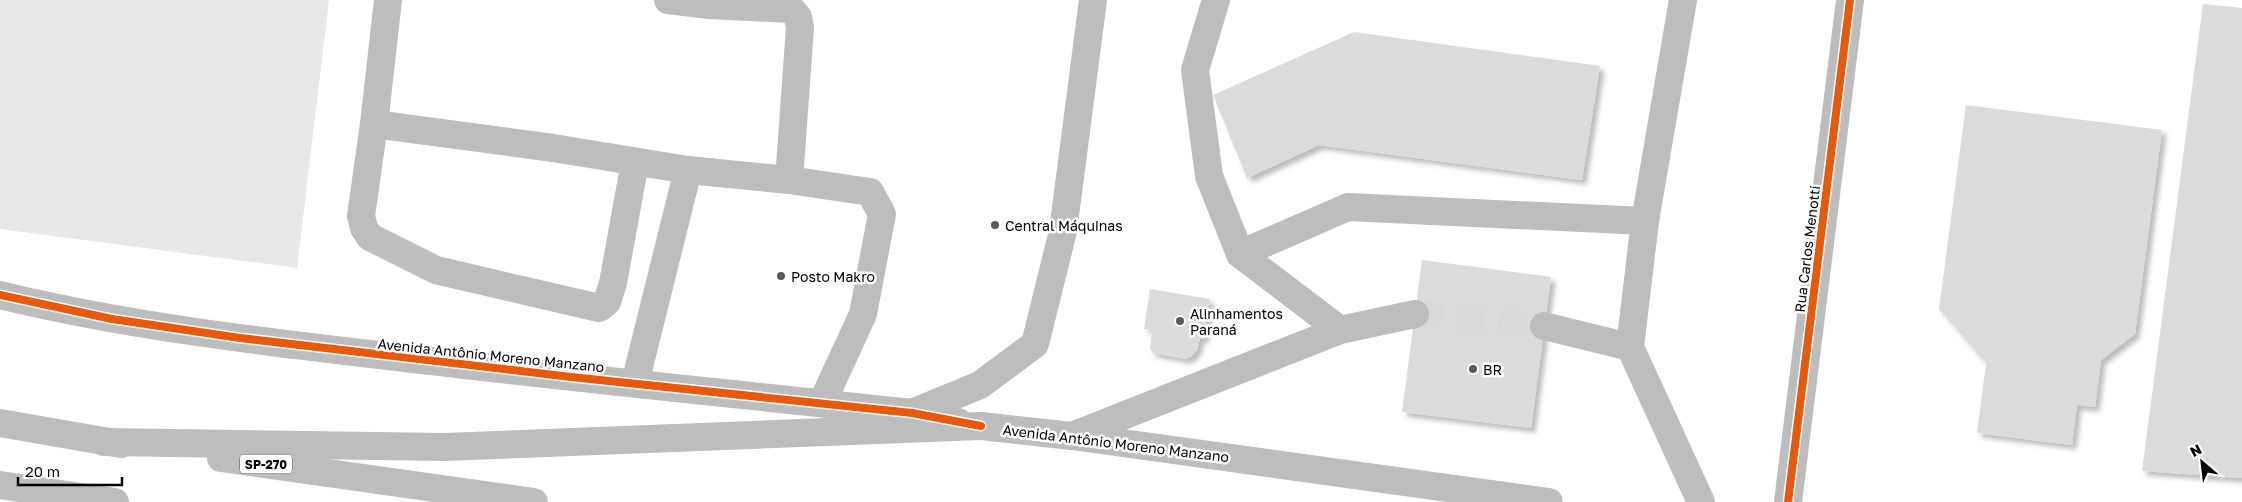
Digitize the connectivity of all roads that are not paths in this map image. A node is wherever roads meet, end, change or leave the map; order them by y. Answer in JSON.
{"nodes":[{"id":1,"x":388,"y":0,"type":"edge"},
{"id":2,"x":668,"y":0,"type":"edge"},
{"id":3,"x":1093,"y":0,"type":"edge"},
{"id":4,"x":1216,"y":0,"type":"edge"},
{"id":5,"x":1683,"y":0,"type":"edge"},
{"id":6,"x":1850,"y":0,"type":"edge"},
{"id":7,"x":374,"y":124,"type":"junction"},
{"id":8,"x":635,"y":162,"type":"junction"},
{"id":9,"x":688,"y":170,"type":"junction"},
{"id":10,"x":789,"y":180,"type":"junction"},
{"id":11,"x":1645,"y":221,"type":"junction"},
{"id":12,"x":1240,"y":254,"type":"junction"},
{"id":13,"x":0,"y":295,"type":"edge"},
{"id":14,"x":1415,"y":314,"type":"tunnel mouth"},
{"id":15,"x":1544,"y":326,"type":"tunnel mouth"},
{"id":16,"x":1340,"y":330,"type":"junction"},
{"id":17,"x":1630,"y":346,"type":"junction"},
{"id":18,"x":635,"y":383,"type":"junction"},
{"id":19,"x":822,"y":403,"type":"junction"},
{"id":20,"x":912,"y":413,"type":"junction"},
{"id":21,"x":0,"y":423,"type":"edge"},
{"id":22,"x":982,"y":426,"type":"junction"},
{"id":23,"x":1072,"y":436,"type":"junction"},
{"id":24,"x":104,"y":442,"type":"junction"},
{"id":25,"x":0,"y":485,"type":"edge"},
{"id":26,"x":115,"y":502,"type":"edge"},
{"id":27,"x":534,"y":502,"type":"edge"},
{"id":28,"x":1548,"y":502,"type":"edge"},
{"id":29,"x":1701,"y":502,"type":"edge"},
{"id":30,"x":1788,"y":502,"type":"edge"}],
"edges":[{"from":1,"to":7,"type":"main road"},
{"from":2,"to":10,"type":"main road"},
{"from":3,"to":20,"type":"main road"},
{"from":4,"to":12,"type":"main road"},
{"from":5,"to":11,"type":"main road"},
{"from":6,"to":30,"type":"main road","name":"Rua Carlos Menotti"},
{"from":7,"to":8,"type":"main road"},
{"from":7,"to":8,"type":"main road"},
{"from":8,"to":9,"type":"main road"},
{"from":9,"to":10,"type":"main road"},
{"from":9,"to":18,"type":"main road"},
{"from":10,"to":19,"type":"main road"},
{"from":11,"to":12,"type":"main road"},
{"from":11,"to":17,"type":"main road"},
{"from":12,"to":16,"type":"main road"},
{"from":13,"to":18,"type":"main road","name":"Avenida Antônio Moreno Manzano"},
{"from":14,"to":16,"type":"main road"},
{"from":15,"to":17,"type":"main road"},
{"from":16,"to":23,"type":"main road"},
{"from":17,"to":29,"type":"main road"},
{"from":18,"to":19,"type":"main road","name":"Avenida Antônio Moreno Manzano"},
{"from":19,"to":20,"type":"main road","name":"Avenida Antônio Moreno Manzano"},
{"from":20,"to":22,"type":"main road","name":"Avenida Antônio Moreno Manzano"},
{"from":21,"to":24,"type":"main road","number":"SP-270"},
{"from":22,"to":23,"type":"main road","name":"Avenida Antônio Moreno Manzano"},
{"from":22,"to":24,"type":"main road"},
{"from":23,"to":28,"type":"main road","name":"Avenida Antônio Moreno Manzano"},
{"from":24,"to":27,"type":"main road","number":"SP-270"},
{"from":25,"to":26,"type":"main road"}]}
